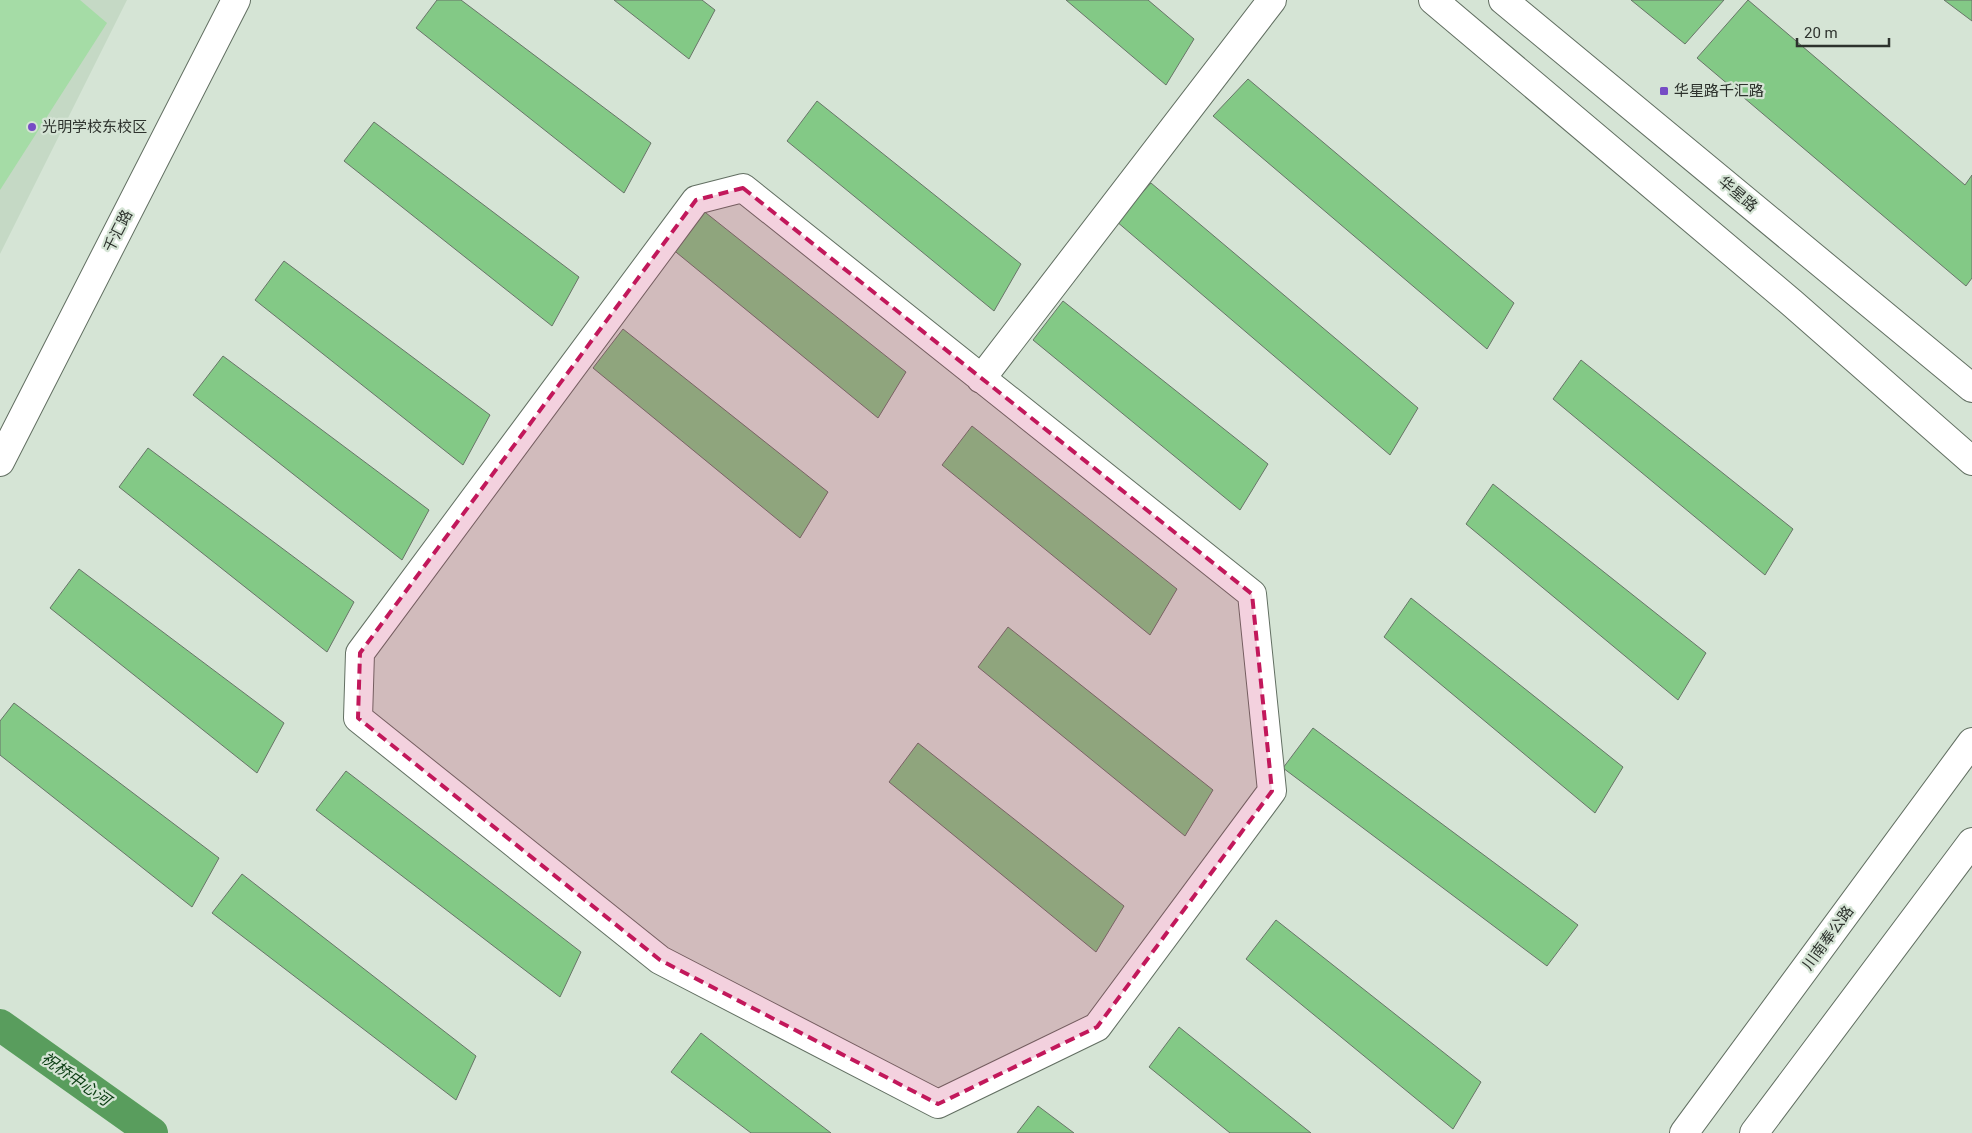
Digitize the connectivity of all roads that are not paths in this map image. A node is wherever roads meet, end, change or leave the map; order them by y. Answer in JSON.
{"nodes":[{"id":1,"x":236,"y":0,"type":"edge"},
{"id":2,"x":1272,"y":0,"type":"edge"},
{"id":3,"x":1433,"y":0,"type":"edge"},
{"id":4,"x":1503,"y":0,"type":"edge"},
{"id":5,"x":981,"y":379,"type":"junction"},
{"id":6,"x":1972,"y":388,"type":"edge"},
{"id":7,"x":0,"y":462,"type":"edge"},
{"id":8,"x":1972,"y":462,"type":"edge"},
{"id":9,"x":1972,"y":742,"type":"edge"},
{"id":10,"x":1972,"y":842,"type":"edge"},
{"id":11,"x":1684,"y":1133,"type":"edge"},
{"id":12,"x":1754,"y":1133,"type":"edge"}],
"edges":[{"from":1,"to":7,"type":"street","name":"千汇路"},
{"from":2,"to":5,"type":"street"},
{"from":3,"to":8,"type":"street"},
{"from":4,"to":6,"type":"street","name":"华星路"},
{"from":5,"to":5,"type":"street"},
{"from":9,"to":11,"type":"street","name":"川南奉公路"},
{"from":10,"to":12,"type":"street"}]}
